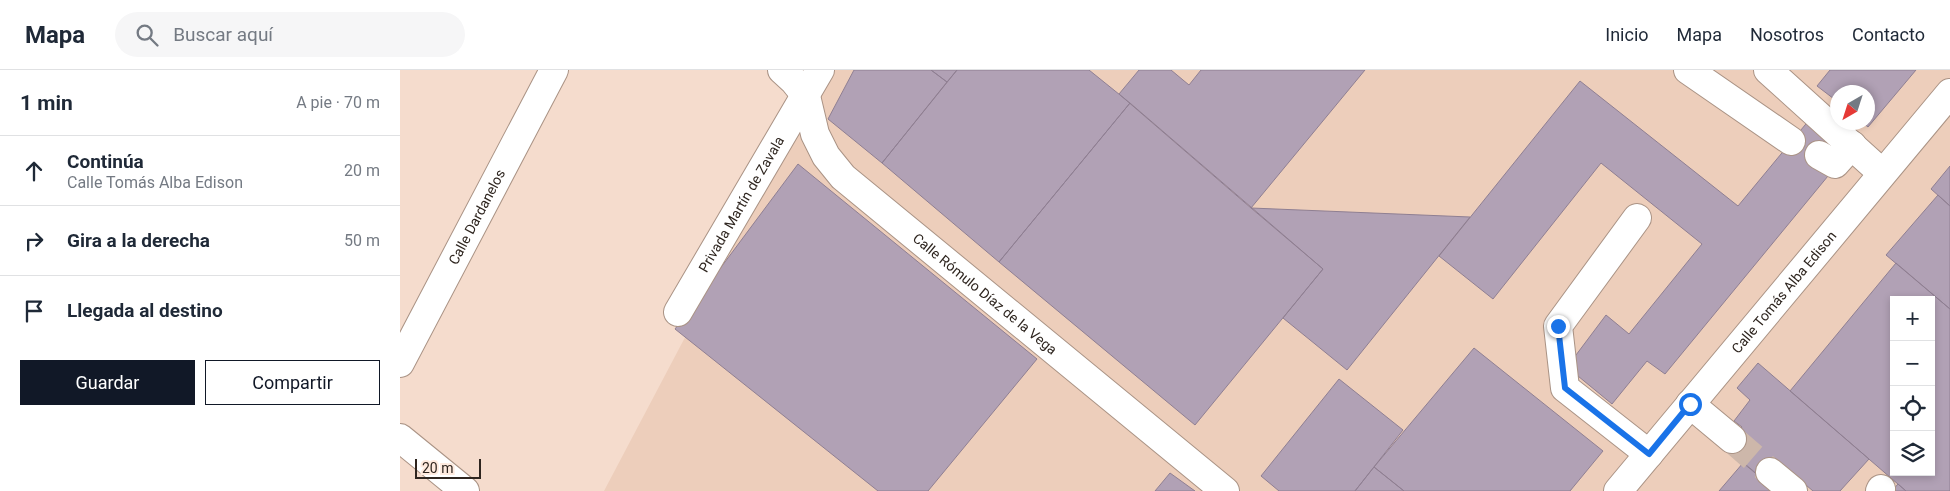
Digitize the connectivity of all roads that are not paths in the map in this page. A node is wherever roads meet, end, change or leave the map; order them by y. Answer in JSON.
{"nodes":[{"id":1,"x":554,"y":70,"type":"edge"},
{"id":2,"x":782,"y":70,"type":"edge"},
{"id":3,"x":820,"y":70,"type":"edge"},
{"id":4,"x":1688,"y":70,"type":"edge"},
{"id":5,"x":1768,"y":70,"type":"edge"},
{"id":6,"x":1950,"y":94,"type":"edge"},
{"id":7,"x":806,"y":96,"type":"junction"},
{"id":8,"x":1792,"y":141,"type":"dead end"},
{"id":9,"x":1852,"y":145,"type":"junction"},
{"id":10,"x":1819,"y":155,"type":"dead end"},
{"id":11,"x":1882,"y":174,"type":"junction"},
{"id":12,"x":1637,"y":218,"type":"dead end"},
{"id":13,"x":678,"y":312,"type":"dead end"},
{"id":14,"x":400,"y":363,"type":"edge"},
{"id":15,"x":1690,"y":404,"type":"junction"},
{"id":16,"x":400,"y":438,"type":"edge"},
{"id":17,"x":1732,"y":439,"type":"tunnel mouth"},
{"id":18,"x":1649,"y":454,"type":"junction"},
{"id":19,"x":1770,"y":472,"type":"tunnel mouth"},
{"id":20,"x":465,"y":491,"type":"edge"},
{"id":21,"x":1225,"y":491,"type":"edge"},
{"id":22,"x":1618,"y":491,"type":"edge"},
{"id":23,"x":1793,"y":491,"type":"edge"}],
"edges":[{"from":1,"to":14,"type":"street","name":"Calle Dardanelos"},
{"from":2,"to":7,"type":"street","name":"Calle Rómulo Díaz de la Vega"},
{"from":3,"to":7,"type":"street","name":"Privada Martín de Zavala"},
{"from":4,"to":8,"type":"street"},
{"from":5,"to":9,"type":"street"},
{"from":6,"to":11,"type":"street","name":"Calle Tomás Alba Edison"},
{"from":7,"to":13,"type":"street","name":"Privada Martín de Zavala"},
{"from":7,"to":21,"type":"street","name":"Calle Rómulo Díaz de la Vega"},
{"from":9,"to":10,"type":"street"},
{"from":9,"to":11,"type":"street"},
{"from":11,"to":15,"type":"street","name":"Calle Tomás Alba Edison"},
{"from":12,"to":18,"type":"street"},
{"from":15,"to":17,"type":"street"},
{"from":15,"to":18,"type":"street","name":"Calle Tomás Alba Edison"},
{"from":16,"to":20,"type":"street"},
{"from":18,"to":22,"type":"street","name":"Calle Tomás Alba Edison"},
{"from":19,"to":23,"type":"street"}]}
